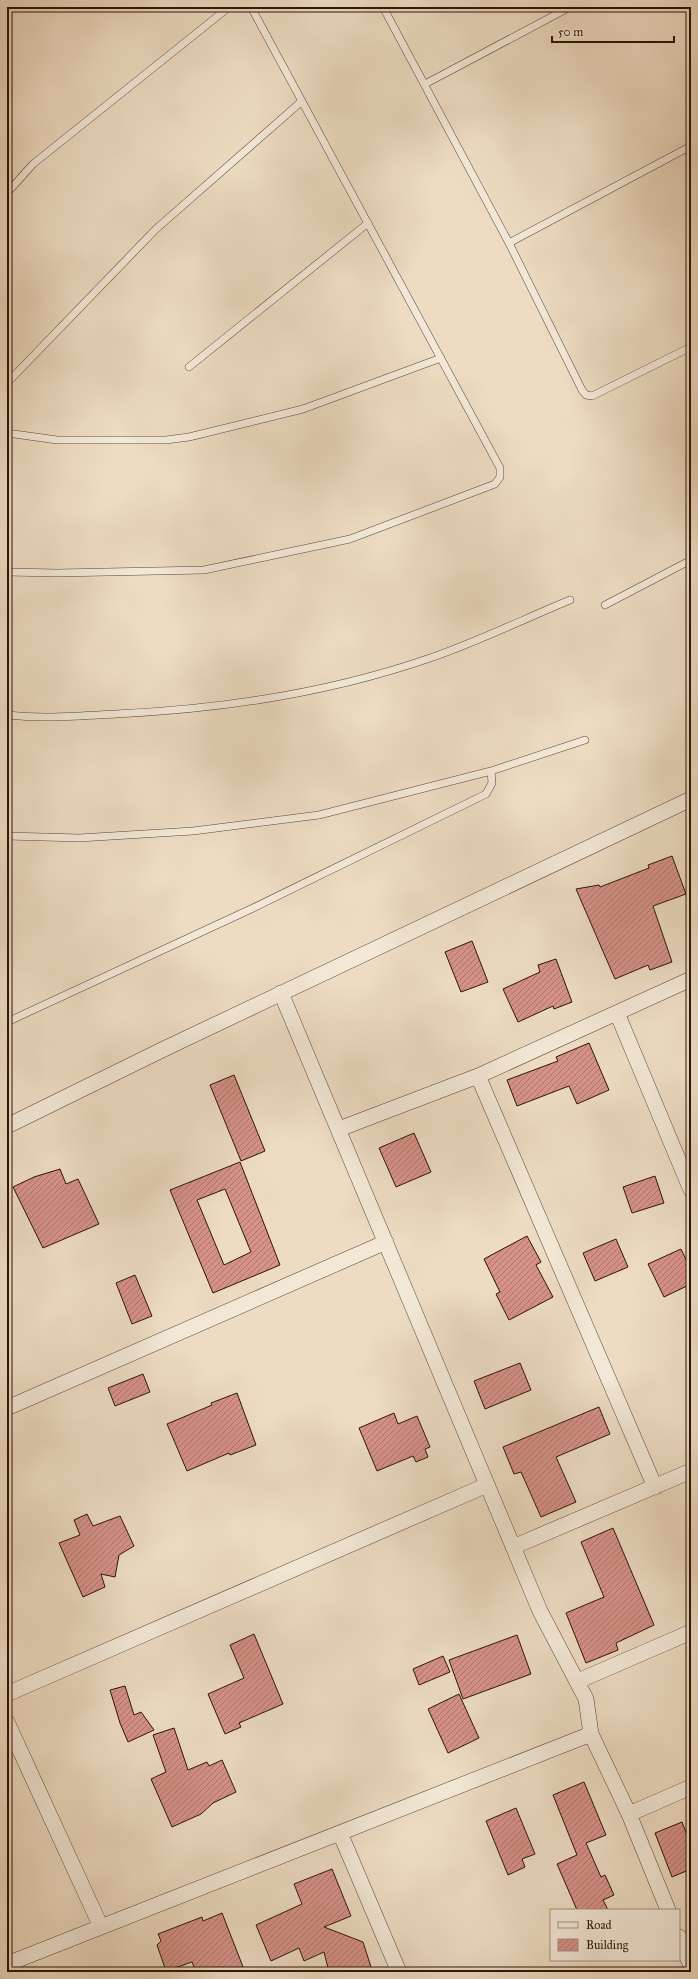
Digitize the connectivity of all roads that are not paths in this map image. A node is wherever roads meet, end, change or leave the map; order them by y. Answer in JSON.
{"nodes":[{"id":1,"x":229,"y":7,"type":"edge"},
{"id":2,"x":251,"y":7,"type":"edge"},
{"id":3,"x":383,"y":7,"type":"edge"},
{"id":4,"x":570,"y":7,"type":"edge"},
{"id":5,"x":425,"y":84,"type":"junction"},
{"id":6,"x":302,"y":101,"type":"junction"},
{"id":7,"x":691,"y":146,"type":"edge"},
{"id":8,"x":7,"y":193,"type":"edge"},
{"id":9,"x":368,"y":223,"type":"junction"},
{"id":10,"x":509,"y":243,"type":"junction"},
{"id":11,"x":691,"y":347,"type":"edge"},
{"id":12,"x":441,"y":358,"type":"junction"},
{"id":13,"x":189,"y":367,"type":"dead end"},
{"id":14,"x":7,"y":383,"type":"edge"},
{"id":15,"x":7,"y":433,"type":"edge"},
{"id":16,"x":691,"y":560,"type":"edge"},
{"id":17,"x":7,"y":572,"type":"edge"},
{"id":18,"x":570,"y":600,"type":"dead end"},
{"id":19,"x":604,"y":605,"type":"dead end"},
{"id":20,"x":7,"y":715,"type":"edge"},
{"id":21,"x":585,"y":740,"type":"dead end"},
{"id":22,"x":491,"y":771,"type":"junction"},
{"id":23,"x":691,"y":799,"type":"edge"},
{"id":24,"x":7,"y":836,"type":"edge"},
{"id":25,"x":691,"y":980,"type":"edge"},
{"id":26,"x":281,"y":993,"type":"junction"},
{"id":27,"x":617,"y":1013,"type":"junction"},
{"id":28,"x":7,"y":1022,"type":"edge"},
{"id":29,"x":478,"y":1076,"type":"junction"},
{"id":30,"x":7,"y":1126,"type":"edge"},
{"id":31,"x":339,"y":1129,"type":"junction"},
{"id":32,"x":691,"y":1190,"type":"edge"},
{"id":33,"x":386,"y":1242,"type":"junction"},
{"id":34,"x":7,"y":1408,"type":"edge"},
{"id":35,"x":691,"y":1471,"type":"edge"},
{"id":36,"x":487,"y":1484,"type":"junction"},
{"id":37,"x":655,"y":1487,"type":"junction"},
{"id":38,"x":513,"y":1547,"type":"junction"},
{"id":39,"x":691,"y":1632,"type":"edge"},
{"id":40,"x":578,"y":1681,"type":"junction"},
{"id":41,"x":7,"y":1694,"type":"edge"},
{"id":42,"x":7,"y":1722,"type":"edge"},
{"id":43,"x":591,"y":1734,"type":"junction"},
{"id":44,"x":691,"y":1787,"type":"edge"},
{"id":45,"x":629,"y":1814,"type":"junction"},
{"id":46,"x":340,"y":1833,"type":"junction"},
{"id":47,"x":668,"y":1909,"type":"edge"},
{"id":48,"x":100,"y":1927,"type":"junction"},
{"id":49,"x":680,"y":1939,"type":"edge"},
{"id":50,"x":690,"y":1960,"type":"edge"},
{"id":51,"x":7,"y":1964,"type":"edge"},
{"id":52,"x":399,"y":1972,"type":"edge"}],
"edges":[{"from":1,"to":8,"type":"lane"},
{"from":2,"to":6,"type":"lane"},
{"from":3,"to":5,"type":"lane"},
{"from":4,"to":5,"type":"lane"},
{"from":5,"to":10,"type":"lane"},
{"from":6,"to":9,"type":"lane"},
{"from":6,"to":14,"type":"lane"},
{"from":7,"to":10,"type":"lane"},
{"from":9,"to":12,"type":"lane"},
{"from":9,"to":13,"type":"lane"},
{"from":10,"to":11,"type":"lane"},
{"from":12,"to":15,"type":"lane"},
{"from":12,"to":17,"type":"lane"},
{"from":16,"to":19,"type":"lane"},
{"from":18,"to":20,"type":"lane"},
{"from":21,"to":22,"type":"lane"},
{"from":22,"to":24,"type":"lane"},
{"from":22,"to":28,"type":"lane"},
{"from":23,"to":26,"type":"street"},
{"from":25,"to":27,"type":"street"},
{"from":26,"to":30,"type":"street"},
{"from":26,"to":31,"type":"street"},
{"from":27,"to":29,"type":"street"},
{"from":27,"to":32,"type":"street"},
{"from":29,"to":31,"type":"street"},
{"from":29,"to":37,"type":"street"},
{"from":31,"to":33,"type":"street"},
{"from":33,"to":34,"type":"street"},
{"from":33,"to":36,"type":"street"},
{"from":35,"to":37,"type":"street"},
{"from":36,"to":38,"type":"street"},
{"from":36,"to":41,"type":"street"},
{"from":37,"to":38,"type":"street"},
{"from":38,"to":40,"type":"street"},
{"from":39,"to":40,"type":"street"},
{"from":40,"to":43,"type":"street"},
{"from":42,"to":48,"type":"street"},
{"from":43,"to":45,"type":"street"},
{"from":43,"to":46,"type":"street"},
{"from":44,"to":45,"type":"street"},
{"from":45,"to":47,"type":"street"},
{"from":46,"to":48,"type":"street"},
{"from":46,"to":52,"type":"street"},
{"from":48,"to":51,"type":"street"},
{"from":49,"to":50,"type":"street"}]}
